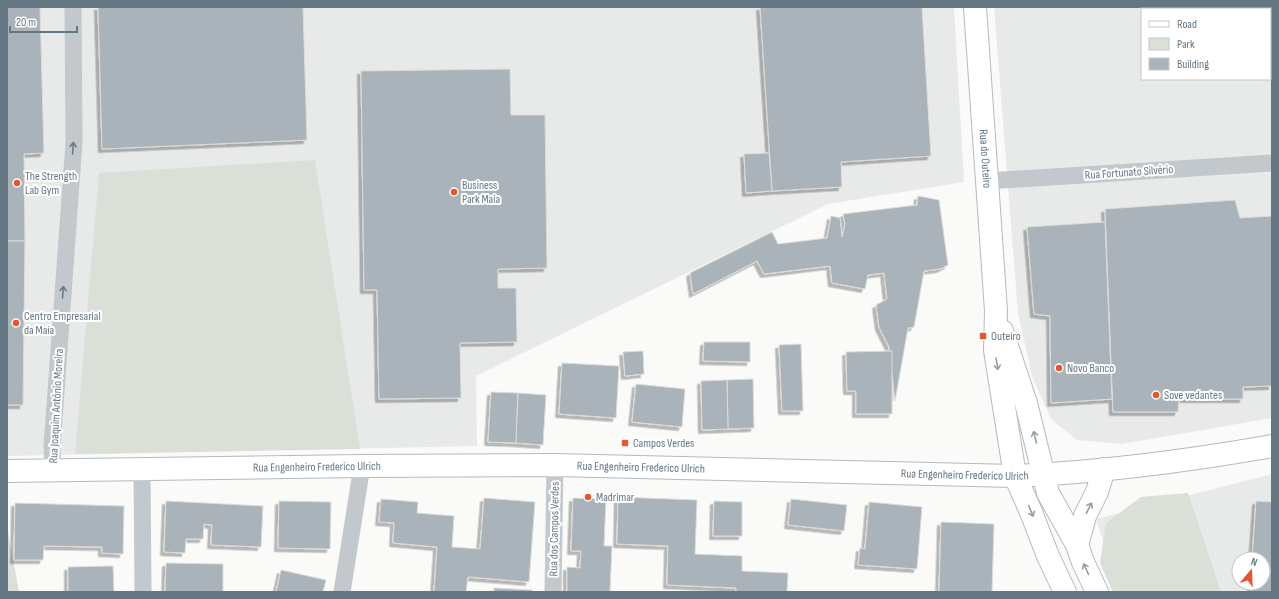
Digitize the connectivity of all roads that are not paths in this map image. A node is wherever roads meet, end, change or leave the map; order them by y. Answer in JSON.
{"nodes":[{"id":1,"x":73,"y":7,"type":"edge"},
{"id":2,"x":974,"y":7,"type":"edge"},
{"id":3,"x":1272,"y":163,"type":"edge"},
{"id":4,"x":987,"y":181,"type":"junction"},
{"id":5,"x":996,"y":311,"type":"junction"},
{"id":6,"x":1272,"y":446,"type":"edge"},
{"id":7,"x":555,"y":465,"type":"junction"},
{"id":8,"x":362,"y":466,"type":"junction"},
{"id":9,"x":1104,"y":469,"type":"junction"},
{"id":10,"x":53,"y":470,"type":"junction"},
{"id":11,"x":142,"y":470,"type":"junction"},
{"id":12,"x":7,"y":471,"type":"edge"},
{"id":13,"x":1044,"y":475,"type":"junction"},
{"id":14,"x":1015,"y":476,"type":"junction"},
{"id":15,"x":1077,"y":545,"type":"junction"},
{"id":16,"x":143,"y":592,"type":"edge"},
{"id":17,"x":342,"y":592,"type":"edge"},
{"id":18,"x":553,"y":592,"type":"edge"},
{"id":19,"x":1065,"y":592,"type":"edge"},
{"id":20,"x":1097,"y":592,"type":"edge"}],
"edges":[{"from":10,"to":1,"type":"street","name":"Rua Joaquim António Moreira","one_way":true},
{"from":2,"to":4,"type":"main road","name":"Rua do Outeiro"},
{"from":3,"to":4,"type":"street","name":"Rua Fortunato Silvério"},
{"from":4,"to":5,"type":"main road","name":"Rua do Outeiro"},
{"from":13,"to":5,"type":"main road","name":"Rua do Outeiro","one_way":true},
{"from":5,"to":14,"type":"main road","name":"Rua do Outeiro","one_way":true},
{"from":6,"to":9,"type":"main road","name":"Rua Engenheiro Frederico Ulrich"},
{"from":7,"to":8,"type":"main road","name":"Rua Engenheiro Frederico Ulrich"},
{"from":7,"to":14,"type":"main road","name":"Rua Engenheiro Frederico Ulrich"},
{"from":7,"to":18,"type":"street","name":"Rua dos Campos Verdes"},
{"from":8,"to":11,"type":"main road","name":"Rua Engenheiro Frederico Ulrich"},
{"from":8,"to":17,"type":"street"},
{"from":9,"to":13,"type":"main road","name":"Rua Engenheiro Frederico Ulrich"},
{"from":15,"to":9,"type":"main road","one_way":true},
{"from":10,"to":11,"type":"main road","name":"Rua Engenheiro Frederico Ulrich"},
{"from":10,"to":12,"type":"main road","name":"Rua Engenheiro Frederico Ulrich"},
{"from":11,"to":16,"type":"street"},
{"from":13,"to":14,"type":"main road","name":"Rua Engenheiro Frederico Ulrich"},
{"from":13,"to":15,"type":"main road","name":"Rua do Outeiro"},
{"from":14,"to":19,"type":"main road","name":"Rua do Outeiro","one_way":true},
{"from":20,"to":15,"type":"main road","name":"Rua do Outeiro","one_way":true}]}
